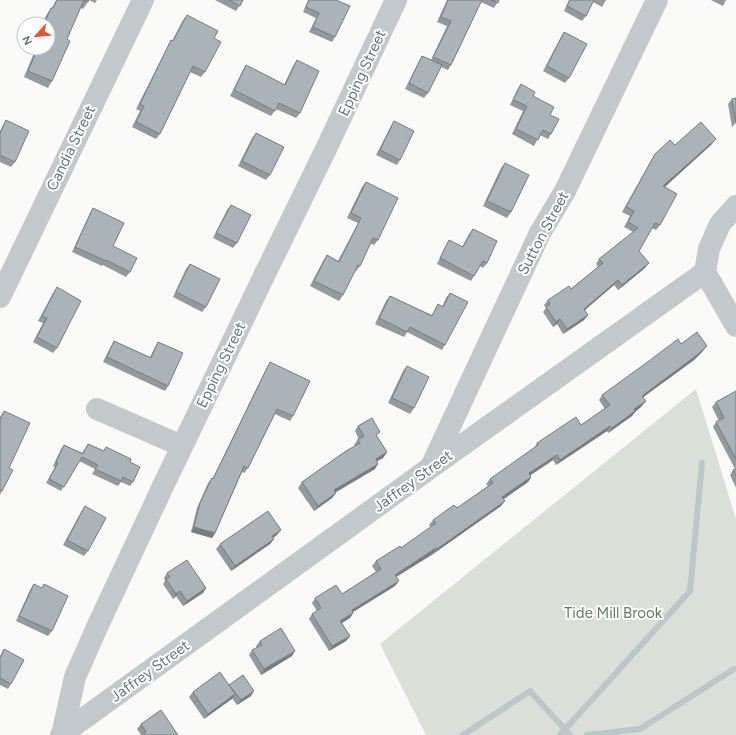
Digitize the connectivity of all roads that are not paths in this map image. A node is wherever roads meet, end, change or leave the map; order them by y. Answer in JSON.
{"nodes":[{"id":1,"x":143,"y":0,"type":"edge"},
{"id":2,"x":396,"y":0,"type":"edge"},
{"id":3,"x":657,"y":0,"type":"edge"},
{"id":4,"x":736,"y":206,"type":"edge"},
{"id":5,"x":705,"y":272,"type":"junction"},
{"id":6,"x":0,"y":296,"type":"edge"},
{"id":7,"x":736,"y":326,"type":"edge"},
{"id":8,"x":97,"y":409,"type":"dead end"},
{"id":9,"x":182,"y":446,"type":"junction"},
{"id":10,"x":430,"y":468,"type":"junction"},
{"id":11,"x":61,"y":735,"type":"edge"}],
"edges":[{"from":1,"to":6,"type":"street","name":"Candia Street"},
{"from":2,"to":9,"type":"street","name":"Epping Street"},
{"from":3,"to":10,"type":"street","name":"Sutton Street"},
{"from":4,"to":5,"type":"street"},
{"from":5,"to":7,"type":"street"},
{"from":5,"to":10,"type":"street","name":"Jaffrey Street"},
{"from":8,"to":9,"type":"street"},
{"from":9,"to":11,"type":"street","name":"Epping Street"},
{"from":10,"to":11,"type":"street","name":"Jaffrey Street"}]}
